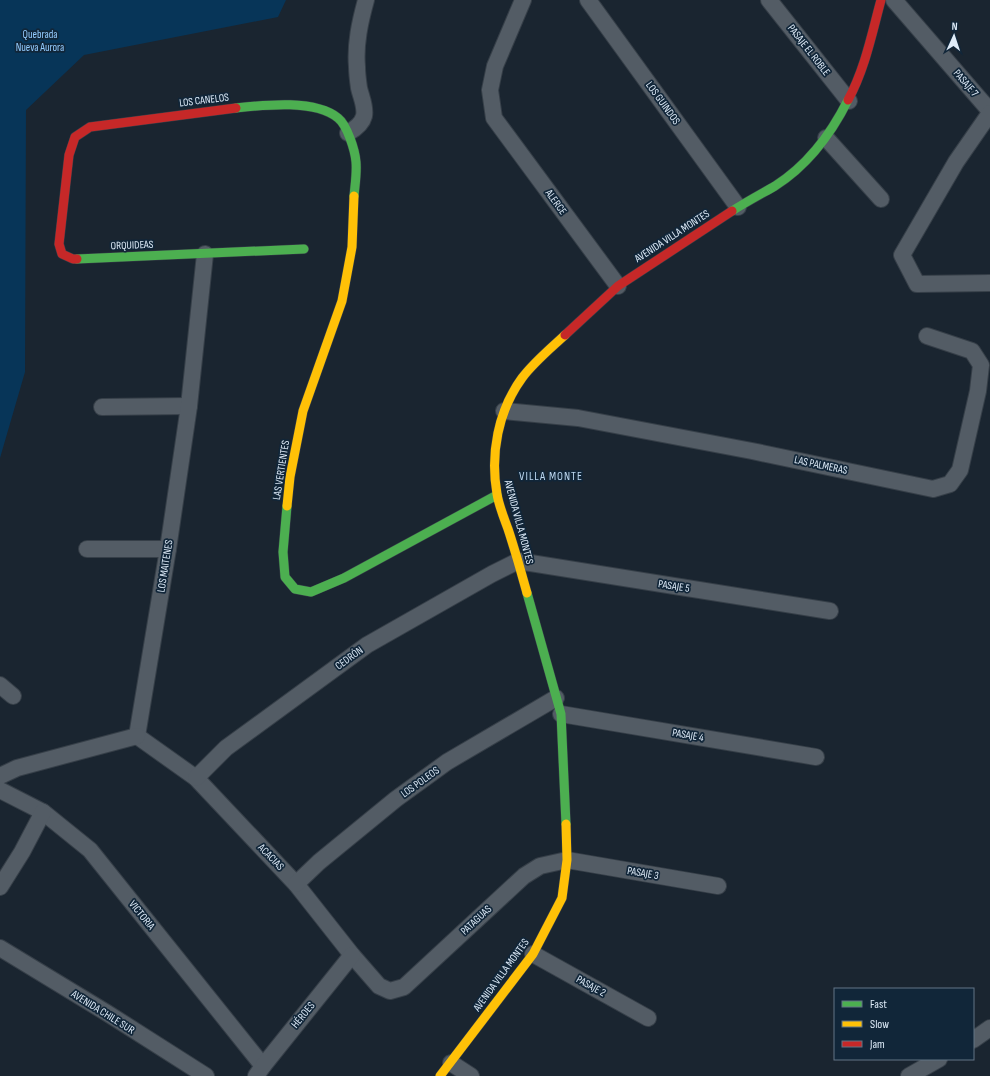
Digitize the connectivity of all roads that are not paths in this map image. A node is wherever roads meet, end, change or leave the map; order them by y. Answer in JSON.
{"nodes":[{"id":1,"x":366,"y":0,"type":"edge"},
{"id":2,"x":523,"y":0,"type":"edge"},
{"id":3,"x":588,"y":0,"type":"edge"},
{"id":4,"x":769,"y":0,"type":"edge"},
{"id":5,"x":881,"y":0,"type":"edge"},
{"id":6,"x":894,"y":0,"type":"edge"},
{"id":7,"x":849,"y":101,"type":"junction"},
{"id":8,"x":990,"y":112,"type":"edge"},
{"id":9,"x":348,"y":133,"type":"junction"},
{"id":10,"x":826,"y":138,"type":"junction"},
{"id":11,"x":69,"y":155,"type":"joint"},
{"id":12,"x":881,"y":199,"type":"dead end"},
{"id":13,"x":738,"y":207,"type":"junction"},
{"id":14,"x":304,"y":249,"type":"dead end"},
{"id":15,"x":205,"y":254,"type":"junction"},
{"id":16,"x":990,"y":283,"type":"edge"},
{"id":17,"x":618,"y":286,"type":"junction"},
{"id":18,"x":927,"y":336,"type":"dead end"},
{"id":19,"x":189,"y":406,"type":"junction"},
{"id":20,"x":102,"y":407,"type":"dead end"},
{"id":21,"x":504,"y":411,"type":"junction"},
{"id":22,"x":497,"y":495,"type":"junction"},
{"id":23,"x":168,"y":549,"type":"junction"},
{"id":24,"x":87,"y":550,"type":"dead end"},
{"id":25,"x":518,"y":561,"type":"junction"},
{"id":26,"x":830,"y":611,"type":"dead end"},
{"id":27,"x":0,"y":684,"type":"edge"},
{"id":28,"x":14,"y":696,"type":"dead end"},
{"id":29,"x":556,"y":698,"type":"junction"},
{"id":30,"x":561,"y":714,"type":"junction"},
{"id":31,"x":137,"y":736,"type":"junction"},
{"id":32,"x":816,"y":757,"type":"dead end"},
{"id":33,"x":0,"y":776,"type":"edge"},
{"id":34,"x":196,"y":778,"type":"junction"},
{"id":35,"x":0,"y":790,"type":"edge"},
{"id":36,"x":43,"y":812,"type":"junction"},
{"id":37,"x":567,"y":860,"type":"junction"},
{"id":38,"x":296,"y":884,"type":"junction"},
{"id":39,"x":718,"y":886,"type":"dead end"},
{"id":40,"x":0,"y":887,"type":"edge"},
{"id":41,"x":0,"y":948,"type":"edge"},
{"id":42,"x":533,"y":954,"type":"junction"},
{"id":43,"x":352,"y":956,"type":"junction"},
{"id":44,"x":390,"y":991,"type":"joint"},
{"id":45,"x":648,"y":1018,"type":"dead end"},
{"id":46,"x":990,"y":1028,"type":"edge"},
{"id":47,"x":974,"y":1039,"type":"edge"},
{"id":48,"x":937,"y":1060,"type":"edge"},
{"id":49,"x":451,"y":1063,"type":"junction"},
{"id":50,"x":260,"y":1071,"type":"edge"},
{"id":51,"x":206,"y":1076,"type":"edge"},
{"id":52,"x":440,"y":1076,"type":"edge"},
{"id":53,"x":471,"y":1076,"type":"edge"},
{"id":54,"x":908,"y":1076,"type":"edge"}],
"edges":[{"from":1,"to":9,"type":"street"},
{"from":2,"to":17,"type":"street","name":"ALERCE"},
{"from":3,"to":13,"type":"street","name":"LOS GUINDOS"},
{"from":4,"to":7,"type":"street","name":"PASAJE EL ROBLE"},
{"from":5,"to":7,"type":"street","name":"AVENIDA VILLA MONTES"},
{"from":6,"to":8,"type":"street","name":"PASAJE 7"},
{"from":7,"to":10,"type":"street","name":"AVENIDA VILLA MONTES"},
{"from":8,"to":16,"type":"street","name":"PASAJE 7"},
{"from":9,"to":11,"type":"street","name":"LOS CANELOS"},
{"from":9,"to":22,"type":"street","name":"LAS VERTIENTES"},
{"from":10,"to":12,"type":"street"},
{"from":10,"to":13,"type":"street","name":"AVENIDA VILLA MONTES"},
{"from":11,"to":15,"type":"street","name":"ORQUIDEAS"},
{"from":13,"to":17,"type":"street","name":"AVENIDA VILLA MONTES"},
{"from":14,"to":15,"type":"street","name":"ORQUIDEAS"},
{"from":15,"to":19,"type":"street","name":"LOS MAITENES"},
{"from":17,"to":21,"type":"street","name":"AVENIDA VILLA MONTES"},
{"from":18,"to":21,"type":"street","name":"LAS PALMERAS"},
{"from":19,"to":20,"type":"street"},
{"from":19,"to":23,"type":"street","name":"LOS MAITENES"},
{"from":21,"to":22,"type":"street","name":"AVENIDA VILLA MONTES"},
{"from":22,"to":25,"type":"street","name":"AVENIDA VILLA MONTES"},
{"from":23,"to":24,"type":"street"},
{"from":23,"to":31,"type":"street","name":"LOS MAITENES"},
{"from":25,"to":26,"type":"street","name":"PASAJE 5"},
{"from":25,"to":29,"type":"street","name":"AVENIDA VILLA MONTES"},
{"from":25,"to":34,"type":"street","name":"CEDRÓN"},
{"from":27,"to":28,"type":"street"},
{"from":29,"to":30,"type":"street","name":"AVENIDA VILLA MONTES"},
{"from":29,"to":38,"type":"street","name":"LOS POLEOS"},
{"from":30,"to":32,"type":"street","name":"PASAJE 4"},
{"from":30,"to":37,"type":"street","name":"AVENIDA VILLA MONTES"},
{"from":31,"to":33,"type":"street"},
{"from":31,"to":34,"type":"street","name":"ACACIAS"},
{"from":34,"to":38,"type":"street","name":"ACACIAS"},
{"from":35,"to":36,"type":"street","name":"VICTORIA"},
{"from":36,"to":40,"type":"street"},
{"from":36,"to":50,"type":"street","name":"VICTORIA"},
{"from":37,"to":39,"type":"street","name":"PASAJE 3"},
{"from":37,"to":42,"type":"street","name":"AVENIDA VILLA MONTES"},
{"from":37,"to":44,"type":"street","name":"PATAGUAS"},
{"from":38,"to":43,"type":"street","name":"ACACIAS"},
{"from":41,"to":51,"type":"street","name":"AVENIDA CHILE SUR"},
{"from":42,"to":45,"type":"street","name":"PASAJE 2"},
{"from":42,"to":49,"type":"street","name":"AVENIDA VILLA MONTES"},
{"from":43,"to":44,"type":"street","name":"ACACIAS"},
{"from":43,"to":50,"type":"street","name":"HÉROES"},
{"from":46,"to":47,"type":"street"},
{"from":48,"to":54,"type":"street"},
{"from":49,"to":52,"type":"street","name":"AVENIDA VILLA MONTES"},
{"from":49,"to":53,"type":"street"}]}
